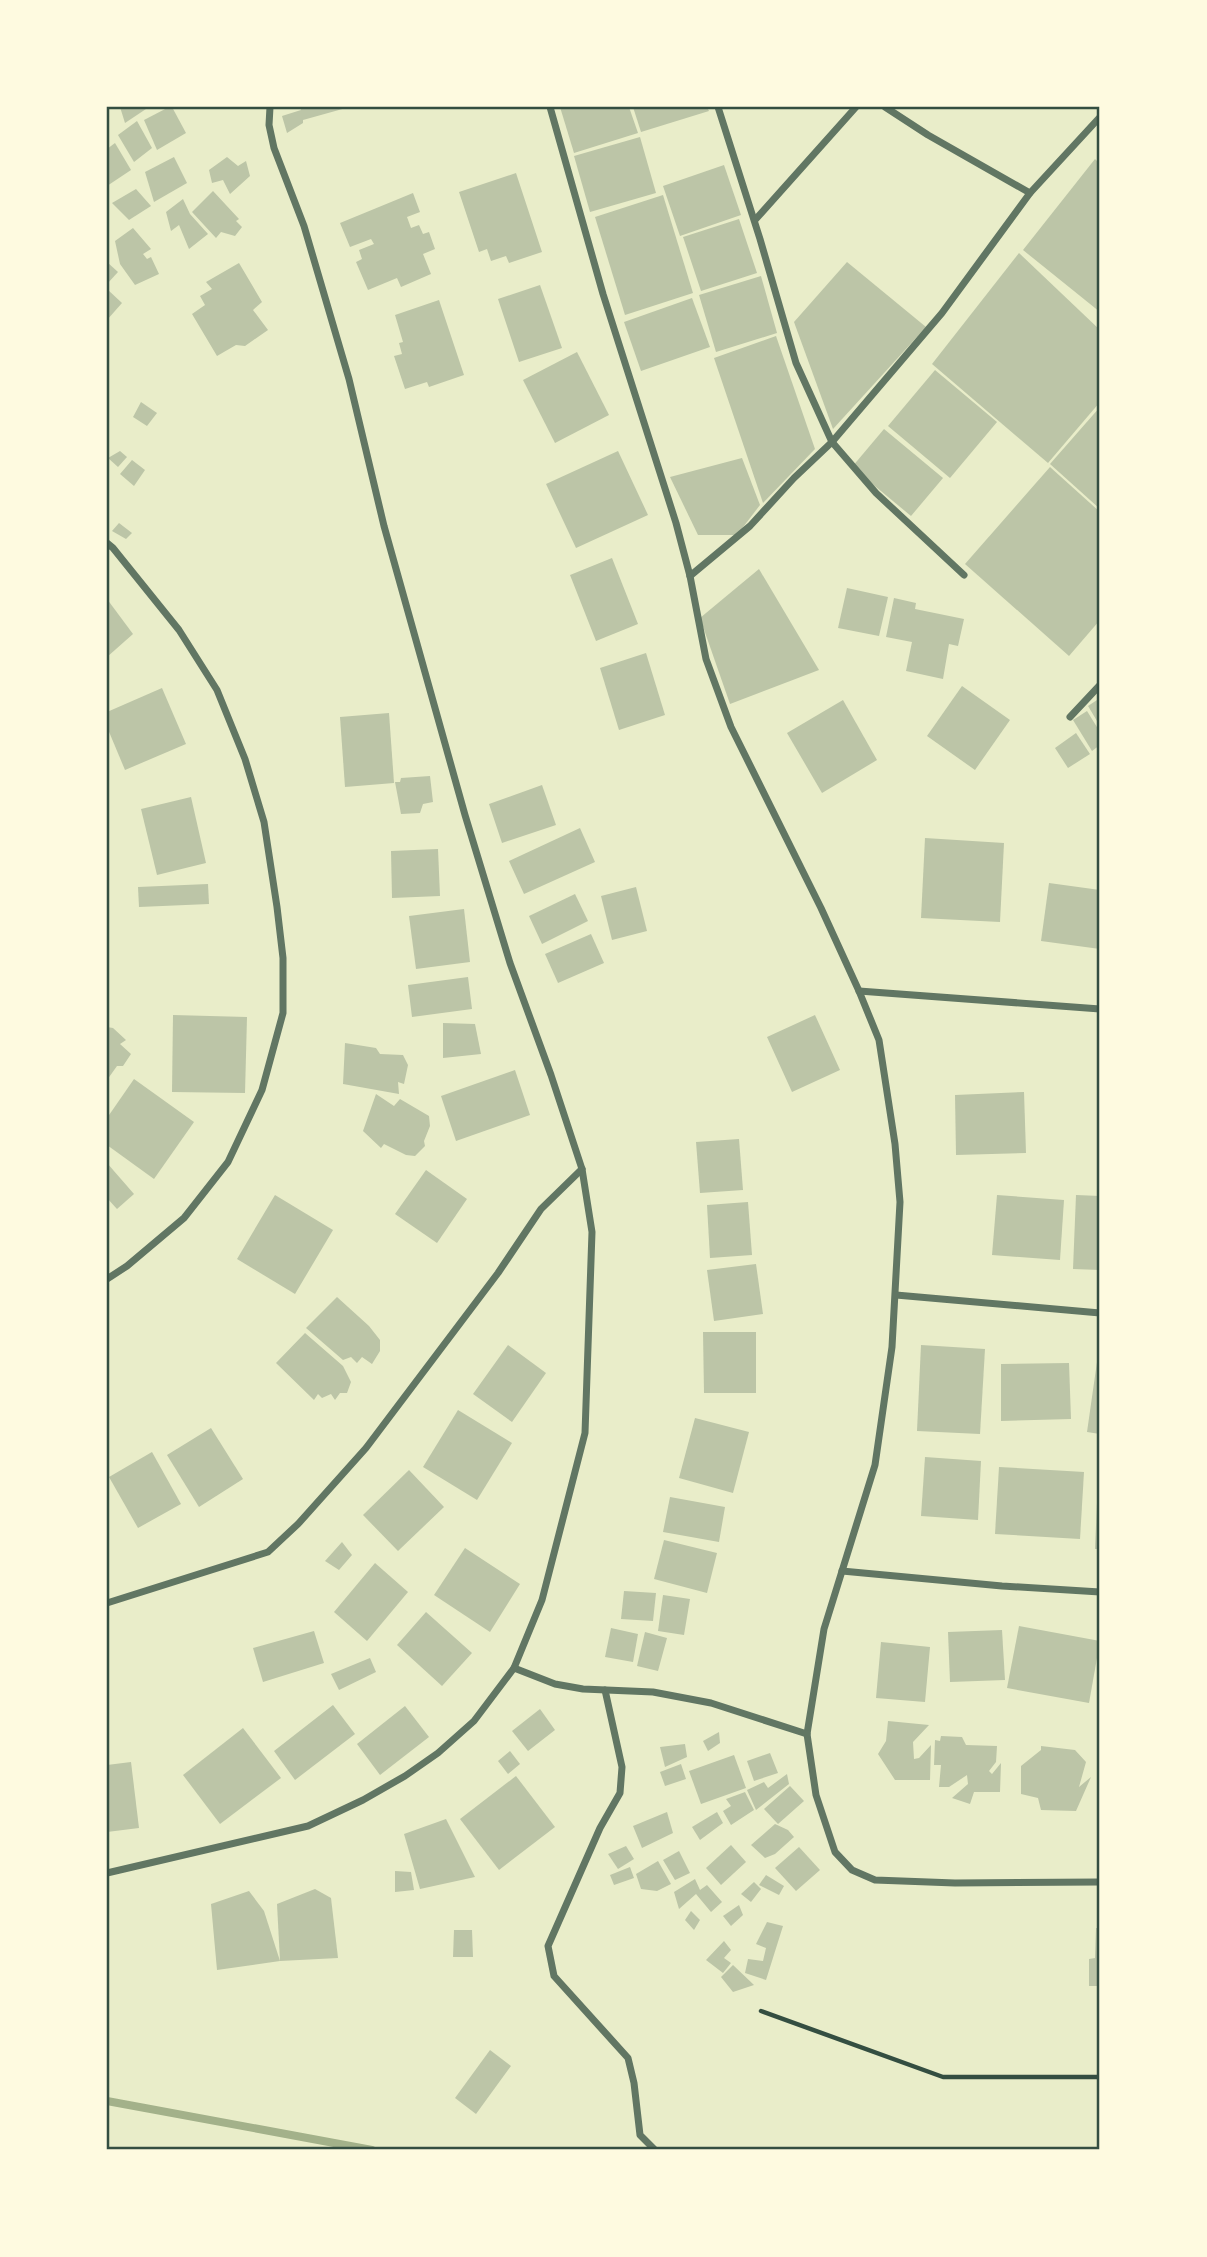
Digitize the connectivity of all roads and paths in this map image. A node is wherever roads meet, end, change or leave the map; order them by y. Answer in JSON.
{"nodes":[{"id":1,"x":270,"y":107,"type":"edge"},
{"id":2,"x":550,"y":107,"type":"edge"},
{"id":3,"x":719,"y":107,"type":"edge"},
{"id":4,"x":856,"y":107,"type":"edge"},
{"id":5,"x":885,"y":107,"type":"edge"},
{"id":6,"x":1100,"y":117,"type":"edge"},
{"id":7,"x":1030,"y":193,"type":"junction"},
{"id":8,"x":755,"y":220,"type":"junction"},
{"id":9,"x":832,"y":442,"type":"junction"},
{"id":10,"x":107,"y":543,"type":"edge"},
{"id":11,"x":964,"y":575,"type":"dead end"},
{"id":12,"x":690,"y":576,"type":"junction"},
{"id":13,"x":1100,"y":685,"type":"edge"},
{"id":14,"x":1070,"y":717,"type":"dead end"},
{"id":15,"x":859,"y":991,"type":"junction"},
{"id":16,"x":1100,"y":1009,"type":"edge"},
{"id":17,"x":582,"y":1169,"type":"junction"},
{"id":18,"x":107,"y":1279,"type":"edge"},
{"id":19,"x":896,"y":1295,"type":"junction"},
{"id":20,"x":1100,"y":1313,"type":"edge"},
{"id":21,"x":842,"y":1571,"type":"junction"},
{"id":22,"x":1100,"y":1592,"type":"edge"},
{"id":23,"x":107,"y":1603,"type":"edge"},
{"id":24,"x":514,"y":1668,"type":"junction"},
{"id":25,"x":605,"y":1690,"type":"junction"},
{"id":26,"x":807,"y":1734,"type":"junction"},
{"id":27,"x":107,"y":1874,"type":"edge"},
{"id":28,"x":1100,"y":1882,"type":"edge"},
{"id":29,"x":761,"y":2011,"type":"dead end"},
{"id":30,"x":1100,"y":2077,"type":"edge"},
{"id":31,"x":655,"y":2150,"type":"edge"}],
"edges":[{"from":1,"to":17,"type":"street"},
{"from":2,"to":12,"type":"street"},
{"from":3,"to":8,"type":"street"},
{"from":4,"to":8,"type":"street"},
{"from":5,"to":7,"type":"street"},
{"from":6,"to":7,"type":"street"},
{"from":7,"to":9,"type":"street"},
{"from":8,"to":9,"type":"street"},
{"from":9,"to":11,"type":"street"},
{"from":9,"to":12,"type":"street"},
{"from":10,"to":18,"type":"street"},
{"from":12,"to":15,"type":"street"},
{"from":13,"to":14,"type":"street"},
{"from":15,"to":16,"type":"street"},
{"from":15,"to":19,"type":"street"},
{"from":17,"to":23,"type":"street"},
{"from":17,"to":24,"type":"street"},
{"from":19,"to":20,"type":"street"},
{"from":19,"to":21,"type":"street"},
{"from":21,"to":22,"type":"street"},
{"from":21,"to":26,"type":"street"},
{"from":24,"to":25,"type":"street"},
{"from":24,"to":27,"type":"street"},
{"from":25,"to":26,"type":"street"},
{"from":25,"to":31,"type":"street"},
{"from":26,"to":28,"type":"street"},
{"from":29,"to":30,"type":"path"}]}
